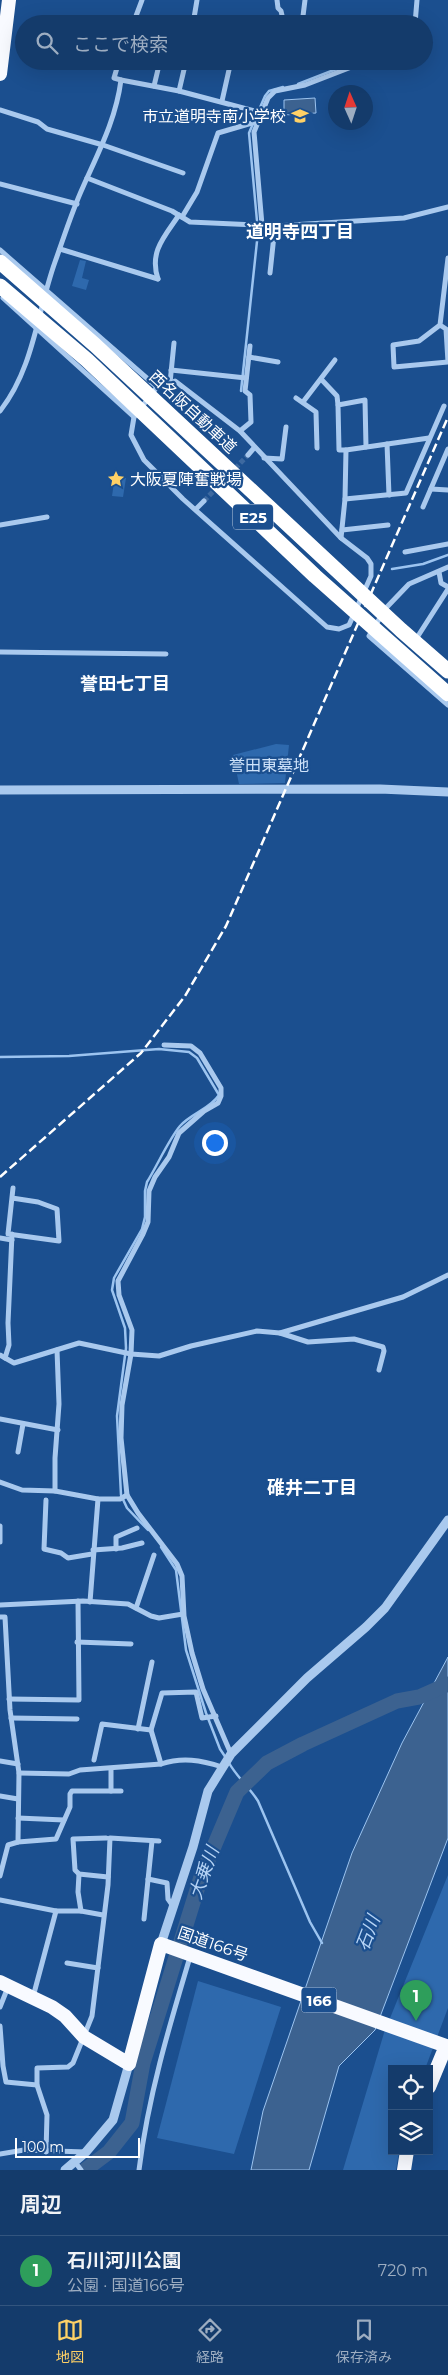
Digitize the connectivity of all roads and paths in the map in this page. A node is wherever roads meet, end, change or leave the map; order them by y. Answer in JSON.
{"nodes":[{"id":1,"x":9,"y":0,"type":"edge"},
{"id":2,"x":142,"y":0,"type":"edge"},
{"id":3,"x":197,"y":0,"type":"edge"},
{"id":4,"x":277,"y":0,"type":"edge"},
{"id":5,"x":305,"y":0,"type":"edge"},
{"id":6,"x":416,"y":0,"type":"edge"},
{"id":7,"x":136,"y":15,"type":"edge"},
{"id":8,"x":194,"y":15,"type":"edge"},
{"id":9,"x":282,"y":15,"type":"edge"},
{"id":10,"x":303,"y":15,"type":"edge"},
{"id":11,"x":416,"y":15,"type":"edge"},
{"id":12,"x":117,"y":70,"type":"edge"},
{"id":13,"x":158,"y":70,"type":"edge"},
{"id":14,"x":184,"y":70,"type":"edge"},
{"id":15,"x":229,"y":70,"type":"edge"},
{"id":16,"x":344,"y":70,"type":"edge"},
{"id":17,"x":0,"y":74,"type":"edge"},
{"id":18,"x":121,"y":80,"type":"junction"},
{"id":19,"x":154,"y":86,"type":"junction"},
{"id":20,"x":179,"y":91,"type":"junction"},
{"id":21,"x":222,"y":101,"type":"junction"},
{"id":22,"x":0,"y":110,"type":"edge"},
{"id":23,"x":262,"y":113,"type":"junction"},
{"id":24,"x":259,"y":121,"type":"junction"},
{"id":25,"x":103,"y":145,"type":"junction"},
{"id":26,"x":183,"y":174,"type":"dead end"},
{"id":27,"x":87,"y":178,"type":"junction"},
{"id":28,"x":0,"y":184,"type":"edge"},
{"id":29,"x":76,"y":204,"type":"junction"},
{"id":30,"x":448,"y":208,"type":"edge"},
{"id":31,"x":180,"y":216,"type":"junction"},
{"id":32,"x":259,"y":225,"type":"junction"},
{"id":33,"x":276,"y":226,"type":"junction"},
{"id":34,"x":60,"y":249,"type":"junction"},
{"id":35,"x":0,"y":250,"type":"edge"},
{"id":36,"x":448,"y":261,"type":"edge"},
{"id":37,"x":0,"y":262,"type":"edge"},
{"id":38,"x":270,"y":273,"type":"dead end"},
{"id":39,"x":0,"y":286,"type":"edge"},
{"id":40,"x":45,"y":290,"type":"junction"},
{"id":41,"x":0,"y":296,"type":"edge"},
{"id":42,"x":440,"y":325,"type":"junction"},
{"id":43,"x":36,"y":327,"type":"junction"},
{"id":44,"x":174,"y":342,"type":"dead end"},
{"id":45,"x":250,"y":346,"type":"dead end"},
{"id":46,"x":249,"y":356,"type":"junction"},
{"id":47,"x":334,"y":360,"type":"dead end"},
{"id":48,"x":278,"y":362,"type":"dead end"},
{"id":49,"x":172,"y":370,"type":"junction"},
{"id":50,"x":244,"y":378,"type":"junction"},
{"id":51,"x":321,"y":379,"type":"junction"},
{"id":52,"x":170,"y":383,"type":"junction"},
{"id":53,"x":157,"y":387,"type":"junction"},
{"id":54,"x":296,"y":398,"type":"dead end"},
{"id":55,"x":303,"y":402,"type":"junction"},
{"id":56,"x":338,"y":405,"type":"junction"},
{"id":57,"x":444,"y":406,"type":"dead end"},
{"id":58,"x":0,"y":410,"type":"edge"},
{"id":59,"x":134,"y":417,"type":"junction"},
{"id":60,"x":286,"y":427,"type":"dead end"},
{"id":61,"x":240,"y":431,"type":"junction"},
{"id":62,"x":429,"y":438,"type":"junction"},
{"id":63,"x":387,"y":444,"type":"junction"},
{"id":64,"x":366,"y":447,"type":"junction"},
{"id":65,"x":254,"y":448,"type":"junction"},
{"id":66,"x":317,"y":448,"type":"dead end"},
{"id":67,"x":448,"y":449,"type":"edge"},
{"id":68,"x":346,"y":450,"type":"junction"},
{"id":69,"x":248,"y":455,"type":"tunnel mouth"},
{"id":70,"x":264,"y":458,"type":"junction"},
{"id":71,"x":431,"y":489,"type":"junction"},
{"id":72,"x":448,"y":490,"type":"edge"},
{"id":73,"x":389,"y":495,"type":"junction"},
{"id":74,"x":345,"y":499,"type":"junction"},
{"id":75,"x":204,"y":501,"type":"tunnel mouth"},
{"id":76,"x":423,"y":507,"type":"dead end"},
{"id":77,"x":196,"y":509,"type":"junction"},
{"id":78,"x":47,"y":517,"type":"dead end"},
{"id":79,"x":0,"y":525,"type":"edge"},
{"id":80,"x":388,"y":525,"type":"dead end"},
{"id":81,"x":342,"y":530,"type":"junction"},
{"id":82,"x":342,"y":538,"type":"junction"},
{"id":83,"x":448,"y":544,"type":"edge"},
{"id":84,"x":404,"y":552,"type":"dead end"},
{"id":85,"x":448,"y":567,"type":"edge"},
{"id":86,"x":439,"y":572,"type":"junction"},
{"id":87,"x":448,"y":588,"type":"edge"},
{"id":88,"x":386,"y":608,"type":"junction"},
{"id":89,"x":418,"y":636,"type":"junction"},
{"id":90,"x":0,"y":652,"type":"edge"},
{"id":91,"x":166,"y":654,"type":"dead end"},
{"id":92,"x":448,"y":662,"type":"edge"},
{"id":93,"x":448,"y":671,"type":"edge"},
{"id":94,"x":448,"y":694,"type":"edge"},
{"id":95,"x":448,"y":705,"type":"edge"},
{"id":96,"x":0,"y":790,"type":"edge"},
{"id":97,"x":448,"y":792,"type":"edge"},
{"id":98,"x":164,"y":1045,"type":"dead end"},
{"id":99,"x":12,"y":1188,"type":"dead end"},
{"id":100,"x":12,"y":1198,"type":"junction"},
{"id":101,"x":12,"y":1237,"type":"junction"},
{"id":102,"x":0,"y":1238,"type":"edge"},
{"id":103,"x":448,"y":1275,"type":"edge"},
{"id":104,"x":280,"y":1333,"type":"junction"},
{"id":105,"x":57,"y":1350,"type":"junction"},
{"id":106,"x":131,"y":1354,"type":"junction"},
{"id":107,"x":2,"y":1356,"type":"edge"},
{"id":108,"x":379,"y":1370,"type":"dead end"},
{"id":109,"x":0,"y":1419,"type":"edge"},
{"id":110,"x":24,"y":1424,"type":"junction"},
{"id":111,"x":58,"y":1430,"type":"junction"},
{"id":112,"x":18,"y":1452,"type":"dead end"},
{"id":113,"x":0,"y":1482,"type":"edge"},
{"id":114,"x":56,"y":1491,"type":"junction"},
{"id":115,"x":127,"y":1495,"type":"junction"},
{"id":116,"x":46,"y":1500,"type":"dead end"},
{"id":117,"x":98,"y":1500,"type":"junction"},
{"id":118,"x":448,"y":1520,"type":"edge"},
{"id":119,"x":0,"y":1526,"type":"edge"},
{"id":120,"x":137,"y":1528,"type":"dead end"},
{"id":121,"x":0,"y":1542,"type":"edge"},
{"id":122,"x":142,"y":1543,"type":"dead end"},
{"id":123,"x":116,"y":1549,"type":"junction"},
{"id":124,"x":93,"y":1552,"type":"junction"},
{"id":125,"x":154,"y":1555,"type":"dead end"},
{"id":126,"x":78,"y":1602,"type":"junction"},
{"id":127,"x":90,"y":1602,"type":"junction"},
{"id":128,"x":0,"y":1605,"type":"edge"},
{"id":129,"x":136,"y":1608,"type":"junction"},
{"id":130,"x":184,"y":1614,"type":"junction"},
{"id":131,"x":0,"y":1616,"type":"edge"},
{"id":132,"x":77,"y":1642,"type":"junction"},
{"id":133,"x":131,"y":1644,"type":"dead end"},
{"id":134,"x":0,"y":1658,"type":"edge"},
{"id":135,"x":7,"y":1658,"type":"junction"},
{"id":136,"x":152,"y":1662,"type":"dead end"},
{"id":137,"x":9,"y":1699,"type":"junction"},
{"id":138,"x":216,"y":1716,"type":"junction"},
{"id":139,"x":11,"y":1718,"type":"junction"},
{"id":140,"x":76,"y":1719,"type":"dead end"},
{"id":141,"x":138,"y":1728,"type":"junction"},
{"id":142,"x":151,"y":1730,"type":"junction"},
{"id":143,"x":231,"y":1754,"type":"junction"},
{"id":144,"x":94,"y":1760,"type":"dead end"},
{"id":145,"x":0,"y":1761,"type":"edge"},
{"id":146,"x":18,"y":1764,"type":"junction"},
{"id":147,"x":161,"y":1764,"type":"junction"},
{"id":148,"x":222,"y":1767,"type":"junction"},
{"id":149,"x":111,"y":1770,"type":"junction"},
{"id":150,"x":19,"y":1773,"type":"junction"},
{"id":151,"x":111,"y":1791,"type":"junction"},
{"id":152,"x":121,"y":1791,"type":"dead end"},
{"id":153,"x":0,"y":1796,"type":"edge"},
{"id":154,"x":18,"y":1799,"type":"junction"},
{"id":155,"x":18,"y":1818,"type":"junction"},
{"id":156,"x":64,"y":1820,"type":"junction"},
{"id":157,"x":106,"y":1838,"type":"dead end"},
{"id":158,"x":152,"y":1841,"type":"junction"},
{"id":159,"x":159,"y":1841,"type":"dead end"},
{"id":160,"x":18,"y":1842,"type":"junction"},
{"id":161,"x":79,"y":1874,"type":"junction"},
{"id":162,"x":0,"y":1876,"type":"edge"},
{"id":163,"x":108,"y":1877,"type":"junction"},
{"id":164,"x":148,"y":1879,"type":"junction"},
{"id":165,"x":0,"y":1900,"type":"edge"},
{"id":166,"x":173,"y":1906,"type":"junction"},
{"id":167,"x":56,"y":1911,"type":"junction"},
{"id":168,"x":81,"y":1911,"type":"junction"},
{"id":169,"x":103,"y":1915,"type":"junction"},
{"id":170,"x":144,"y":1919,"type":"dead end"},
{"id":171,"x":163,"y":1945,"type":"junction"},
{"id":172,"x":191,"y":1954,"type":"junction"},
{"id":173,"x":67,"y":1963,"type":"dead end"},
{"id":174,"x":98,"y":1968,"type":"junction"},
{"id":175,"x":4,"y":1984,"type":"edge"},
{"id":176,"x":33,"y":1998,"type":"junction"},
{"id":177,"x":0,"y":2007,"type":"edge"},
{"id":178,"x":0,"y":2026,"type":"edge"},
{"id":179,"x":84,"y":2037,"type":"junction"},
{"id":180,"x":444,"y":2043,"type":"edge"},
{"id":181,"x":129,"y":2064,"type":"junction"},
{"id":182,"x":1,"y":2066,"type":"edge"},
{"id":183,"x":433,"y":2075,"type":"edge"},
{"id":184,"x":37,"y":2084,"type":"junction"},
{"id":185,"x":46,"y":2152,"type":"junction"},
{"id":186,"x":86,"y":2152,"type":"junction"},
{"id":187,"x":0,"y":2154,"type":"edge"},
{"id":188,"x":406,"y":2155,"type":"edge"},
{"id":189,"x":78,"y":2166,"type":"edge"},
{"id":190,"x":65,"y":2170,"type":"edge"},
{"id":191,"x":139,"y":2170,"type":"edge"},
{"id":192,"x":404,"y":2170,"type":"edge"}],
"edges":[{"from":1,"to":17,"type":"highway"},
{"from":2,"to":7,"type":"street"},
{"from":3,"to":8,"type":"street"},
{"from":4,"to":9,"type":"street"},
{"from":5,"to":10,"type":"street"},
{"from":6,"to":11,"type":"street"},
{"from":12,"to":18,"type":"street"},
{"from":13,"to":19,"type":"street"},
{"from":14,"to":20,"type":"street"},
{"from":15,"to":21,"type":"street"},
{"from":16,"to":23,"type":"street"},
{"from":18,"to":19,"type":"street"},
{"from":18,"to":25,"type":"street"},
{"from":19,"to":20,"type":"street"},
{"from":20,"to":21,"type":"street"},
{"from":21,"to":23,"type":"street"},
{"from":22,"to":25,"type":"street"},
{"from":23,"to":24,"type":"street"},
{"from":24,"to":31,"type":"street"},
{"from":24,"to":32,"type":"street"},
{"from":25,"to":26,"type":"street"},
{"from":25,"to":27,"type":"street"},
{"from":27,"to":29,"type":"street"},
{"from":27,"to":31,"type":"street"},
{"from":28,"to":29,"type":"street"},
{"from":29,"to":34,"type":"street"},
{"from":30,"to":33,"type":"street"},
{"from":31,"to":32,"type":"street"},
{"from":31,"to":34,"type":"street"},
{"from":32,"to":33,"type":"street"},
{"from":33,"to":38,"type":"street"},
{"from":34,"to":40,"type":"street"},
{"from":35,"to":40,"type":"street"},
{"from":36,"to":42,"type":"street"},
{"from":37,"to":93,"type":"highway","name":"西名阪自動車道","number":"E25"},
{"from":39,"to":94,"type":"highway","number":"E25"},
{"from":40,"to":43,"type":"street"},
{"from":40,"to":53,"type":"street"},
{"from":41,"to":43,"type":"street"},
{"from":42,"to":42,"type":"street"},
{"from":43,"to":58,"type":"street"},
{"from":43,"to":59,"type":"street"},
{"from":44,"to":49,"type":"street"},
{"from":45,"to":46,"type":"street"},
{"from":46,"to":48,"type":"street"},
{"from":46,"to":50,"type":"street"},
{"from":47,"to":51,"type":"street"},
{"from":49,"to":50,"type":"street"},
{"from":49,"to":52,"type":"street"},
{"from":50,"to":61,"type":"street"},
{"from":51,"to":55,"type":"street"},
{"from":51,"to":56,"type":"street"},
{"from":52,"to":53,"type":"street"},
{"from":52,"to":61,"type":"street"},
{"from":53,"to":59,"type":"street"},
{"from":54,"to":55,"type":"street"},
{"from":55,"to":66,"type":"street"},
{"from":56,"to":64,"type":"street"},
{"from":56,"to":68,"type":"street"},
{"from":57,"to":62,"type":"street"},
{"from":59,"to":77,"type":"street"},
{"from":60,"to":70,"type":"street"},
{"from":61,"to":65,"type":"street"},
{"from":62,"to":63,"type":"street"},
{"from":62,"to":73,"type":"street"},
{"from":63,"to":64,"type":"street"},
{"from":63,"to":73,"type":"street"},
{"from":64,"to":68,"type":"street"},
{"from":65,"to":69,"type":"street"},
{"from":65,"to":70,"type":"street"},
{"from":67,"to":71,"type":"street"},
{"from":68,"to":74,"type":"street"},
{"from":70,"to":82,"type":"street"},
{"from":71,"to":72,"type":"street"},
{"from":71,"to":76,"type":"street"},
{"from":73,"to":74,"type":"street"},
{"from":74,"to":81,"type":"street"},
{"from":75,"to":77,"type":"street"},
{"from":77,"to":82,"type":"street"},
{"from":78,"to":79,"type":"street"},
{"from":80,"to":81,"type":"street"},
{"from":81,"to":82,"type":"street"},
{"from":83,"to":84,"type":"street"},
{"from":85,"to":86,"type":"street"},
{"from":86,"to":87,"type":"street"},
{"from":86,"to":88,"type":"street"},
{"from":87,"to":89,"type":"street"},
{"from":88,"to":89,"type":"street"},
{"from":88,"to":95,"type":"street"},
{"from":89,"to":92,"type":"street"},
{"from":90,"to":91,"type":"street"},
{"from":96,"to":97,"type":"street"},
{"from":98,"to":106,"type":"street"},
{"from":99,"to":100,"type":"street"},
{"from":100,"to":101,"type":"street"},
{"from":100,"to":101,"type":"street"},
{"from":101,"to":102,"type":"street"},
{"from":101,"to":107,"type":"street"},
{"from":103,"to":104,"type":"street"},
{"from":104,"to":106,"type":"street"},
{"from":104,"to":108,"type":"street"},
{"from":105,"to":106,"type":"street"},
{"from":105,"to":107,"type":"street"},
{"from":105,"to":111,"type":"street"},
{"from":106,"to":115,"type":"street"},
{"from":109,"to":110,"type":"street"},
{"from":110,"to":111,"type":"street"},
{"from":110,"to":112,"type":"street"},
{"from":111,"to":114,"type":"street"},
{"from":113,"to":114,"type":"street"},
{"from":114,"to":117,"type":"street"},
{"from":115,"to":117,"type":"street"},
{"from":115,"to":130,"type":"street"},
{"from":116,"to":124,"type":"street"},
{"from":117,"to":124,"type":"street"},
{"from":118,"to":143,"type":"street"},
{"from":119,"to":121,"type":"street"},
{"from":120,"to":123,"type":"street"},
{"from":122,"to":123,"type":"street"},
{"from":123,"to":124,"type":"street"},
{"from":124,"to":127,"type":"street"},
{"from":125,"to":129,"type":"street"},
{"from":126,"to":127,"type":"street"},
{"from":126,"to":128,"type":"street"},
{"from":126,"to":132,"type":"street"},
{"from":127,"to":129,"type":"street"},
{"from":129,"to":130,"type":"street"},
{"from":130,"to":138,"type":"street"},
{"from":131,"to":135,"type":"street"},
{"from":132,"to":133,"type":"street"},
{"from":132,"to":137,"type":"street"},
{"from":134,"to":135,"type":"street"},
{"from":135,"to":137,"type":"street"},
{"from":136,"to":141,"type":"street"},
{"from":137,"to":139,"type":"street"},
{"from":138,"to":142,"type":"street"},
{"from":138,"to":143,"type":"street"},
{"from":139,"to":140,"type":"street"},
{"from":139,"to":146,"type":"street"},
{"from":141,"to":142,"type":"street"},
{"from":141,"to":144,"type":"street"},
{"from":142,"to":147,"type":"street"},
{"from":143,"to":148,"type":"street"},
{"from":145,"to":146,"type":"street"},
{"from":146,"to":150,"type":"street"},
{"from":147,"to":148,"type":"street"},
{"from":147,"to":149,"type":"street"},
{"from":148,"to":166,"type":"street"},
{"from":149,"to":150,"type":"street"},
{"from":149,"to":151,"type":"street"},
{"from":150,"to":154,"type":"street"},
{"from":151,"to":152,"type":"street"},
{"from":151,"to":156,"type":"street"},
{"from":153,"to":154,"type":"street"},
{"from":154,"to":155,"type":"street"},
{"from":155,"to":156,"type":"street"},
{"from":155,"to":160,"type":"street"},
{"from":156,"to":160,"type":"street"},
{"from":157,"to":161,"type":"street"},
{"from":158,"to":159,"type":"street"},
{"from":158,"to":163,"type":"street"},
{"from":158,"to":164,"type":"street"},
{"from":160,"to":162,"type":"street"},
{"from":161,"to":163,"type":"street"},
{"from":161,"to":168,"type":"street"},
{"from":163,"to":169,"type":"street"},
{"from":164,"to":166,"type":"street"},
{"from":164,"to":170,"type":"street"},
{"from":165,"to":167,"type":"street"},
{"from":166,"to":171,"type":"street"},
{"from":167,"to":168,"type":"street"},
{"from":167,"to":176,"type":"street"},
{"from":168,"to":169,"type":"street"},
{"from":169,"to":174,"type":"street"},
{"from":171,"to":172,"type":"highway","name":"国道166号","number":"166"},
{"from":171,"to":181,"type":"highway","name":"国道166号"},
{"from":172,"to":180,"type":"highway","name":"国道166号","number":"166"},
{"from":172,"to":191,"type":"street"},
{"from":173,"to":174,"type":"street"},
{"from":174,"to":179,"type":"street"},
{"from":175,"to":176,"type":"highway"},
{"from":175,"to":177,"type":"street"},
{"from":176,"to":179,"type":"highway"},
{"from":178,"to":182,"type":"street"},
{"from":179,"to":181,"type":"highway"},
{"from":179,"to":184,"type":"street"},
{"from":180,"to":183,"type":"highway","name":"国道166号","number":"166"},
{"from":181,"to":186,"type":"street"},
{"from":182,"to":184,"type":"street"},
{"from":184,"to":185,"type":"street"},
{"from":185,"to":186,"type":"street"},
{"from":185,"to":187,"type":"street"},
{"from":186,"to":189,"type":"street"},
{"from":188,"to":192,"type":"highway"},
{"from":189,"to":190,"type":"street"}]}
